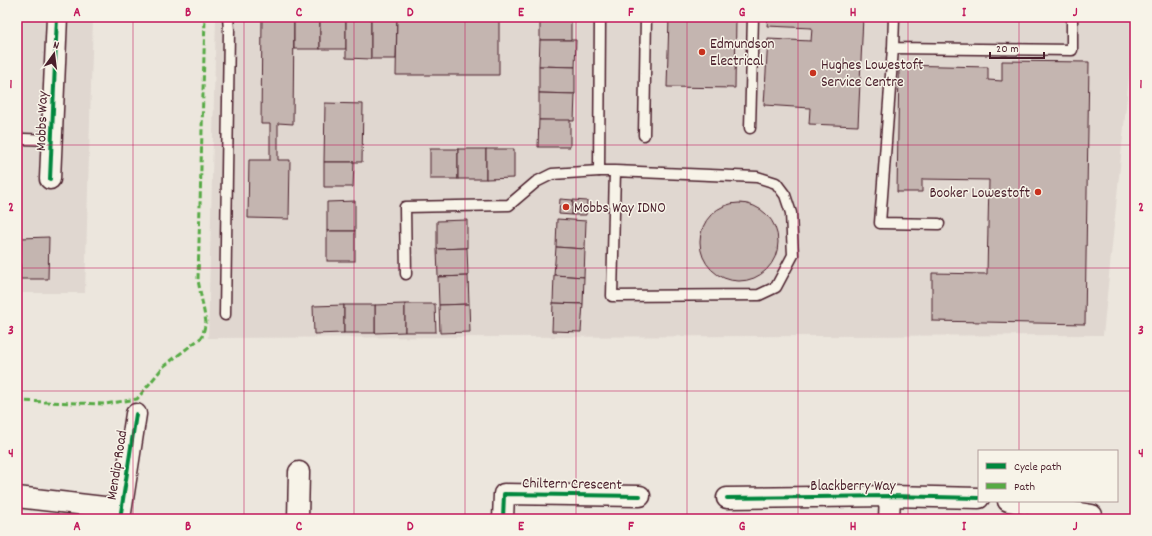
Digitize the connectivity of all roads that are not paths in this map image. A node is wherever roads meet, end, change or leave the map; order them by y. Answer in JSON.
{"nodes":[{"id":1,"x":57,"y":17,"type":"edge"},
{"id":2,"x":228,"y":17,"type":"edge"},
{"id":3,"x":600,"y":17,"type":"edge"},
{"id":4,"x":646,"y":17,"type":"edge"},
{"id":5,"x":753,"y":17,"type":"edge"},
{"id":6,"x":894,"y":17,"type":"edge"},
{"id":7,"x":1072,"y":17,"type":"edge"},
{"id":8,"x":893,"y":48,"type":"junction"},
{"id":9,"x":750,"y":128,"type":"dead end"},
{"id":10,"x":644,"y":135,"type":"dead end"},
{"id":11,"x":24,"y":139,"type":"dead end"},
{"id":12,"x":52,"y":140,"type":"junction"},
{"id":13,"x":600,"y":171,"type":"junction"},
{"id":14,"x":615,"y":171,"type":"junction"},
{"id":15,"x":50,"y":179,"type":"dead end"},
{"id":16,"x":939,"y":224,"type":"dead end"},
{"id":17,"x":406,"y":274,"type":"dead end"},
{"id":18,"x":225,"y":315,"type":"dead end"},
{"id":19,"x":136,"y":414,"type":"dead end"},
{"id":20,"x":299,"y":472,"type":"dead end"},
{"id":21,"x":640,"y":496,"type":"dead end"},
{"id":22,"x":890,"y":496,"type":"junction"},
{"id":23,"x":17,"y":497,"type":"edge"},
{"id":24,"x":727,"y":498,"type":"dead end"},
{"id":25,"x":978,"y":498,"type":"edge"},
{"id":26,"x":1014,"y":502,"type":"edge"},
{"id":27,"x":121,"y":514,"type":"edge"},
{"id":28,"x":1092,"y":515,"type":"dead end"},
{"id":29,"x":298,"y":519,"type":"edge"},
{"id":30,"x":503,"y":519,"type":"edge"},
{"id":31,"x":889,"y":519,"type":"edge"}],
"edges":[{"from":1,"to":12,"type":"street","name":"Mobbs Way"},
{"from":2,"to":18,"type":"lane"},
{"from":3,"to":13,"type":"lane"},
{"from":4,"to":10,"type":"lane"},
{"from":5,"to":9,"type":"lane"},
{"from":6,"to":8,"type":"lane"},
{"from":7,"to":8,"type":"lane"},
{"from":8,"to":16,"type":"lane"},
{"from":11,"to":12,"type":"lane"},
{"from":12,"to":15,"type":"street","name":"Mobbs Way"},
{"from":13,"to":14,"type":"lane"},
{"from":13,"to":17,"type":"lane"},
{"from":14,"to":14,"type":"lane"},
{"from":19,"to":27,"type":"street","name":"Mendip Road"},
{"from":20,"to":29,"type":"street"},
{"from":21,"to":30,"type":"street","name":"Chiltern Crescent"},
{"from":22,"to":24,"type":"street","name":"Blackberry Way"},
{"from":22,"to":25,"type":"street","name":"Blackberry Way"},
{"from":22,"to":31,"type":"street"},
{"from":23,"to":27,"type":"street"},
{"from":26,"to":28,"type":"street"}]}
